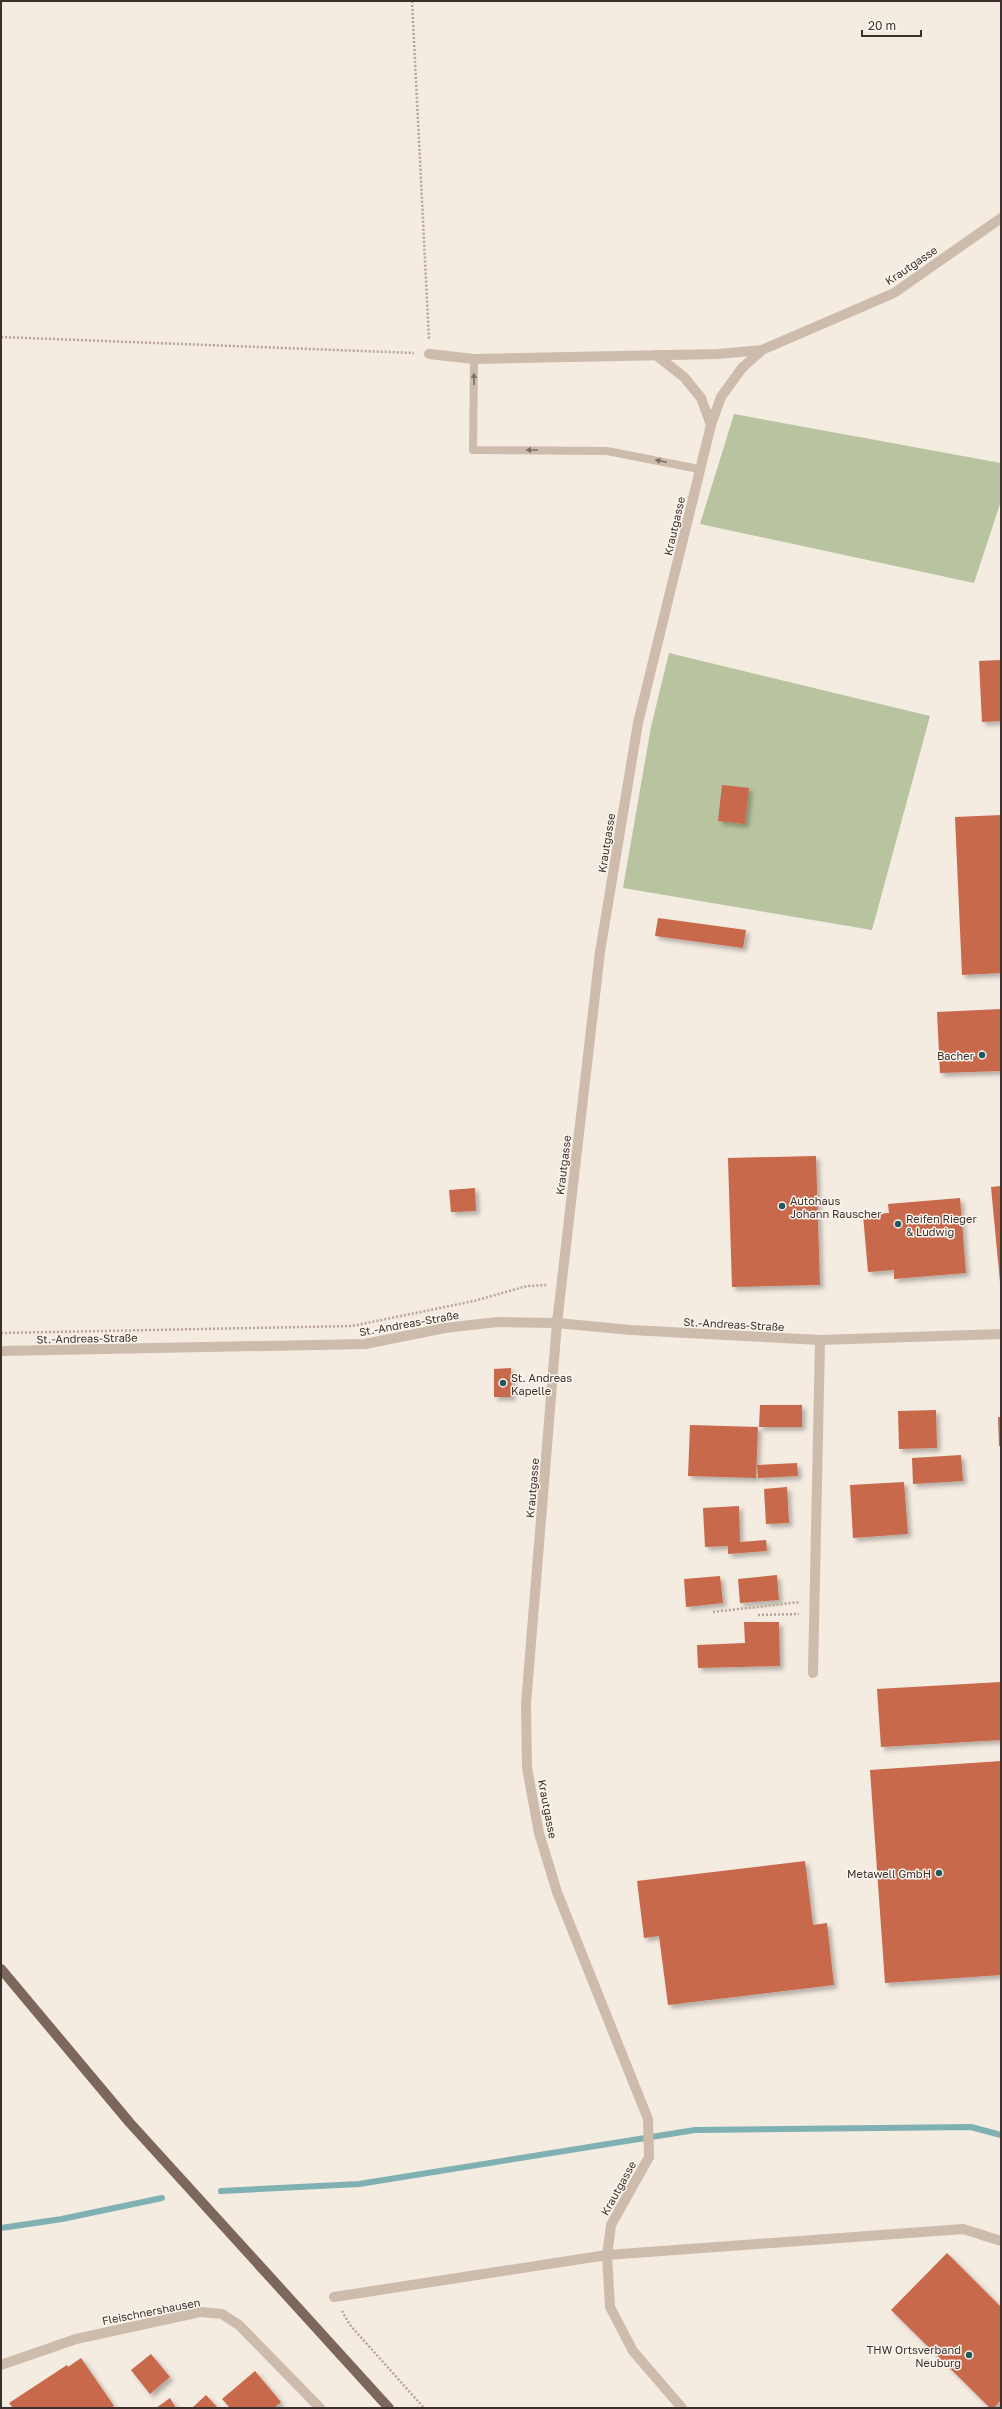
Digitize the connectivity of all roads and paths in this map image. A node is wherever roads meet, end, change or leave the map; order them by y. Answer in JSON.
{"nodes":[{"id":1,"x":412,"y":1,"type":"edge"},
{"id":2,"x":1001,"y":218,"type":"edge"},
{"id":3,"x":1,"y":337,"type":"edge"},
{"id":4,"x":762,"y":350,"type":"junction"},
{"id":5,"x":429,"y":354,"type":"junction"},
{"id":6,"x":656,"y":355,"type":"junction"},
{"id":7,"x":474,"y":359,"type":"junction"},
{"id":8,"x":711,"y":425,"type":"junction"},
{"id":9,"x":699,"y":469,"type":"junction"},
{"id":10,"x":561,"y":1284,"type":"junction"},
{"id":11,"x":556,"y":1323,"type":"junction"},
{"id":12,"x":1,"y":1333,"type":"edge"},
{"id":13,"x":1001,"y":1334,"type":"edge"},
{"id":14,"x":820,"y":1340,"type":"junction"},
{"id":15,"x":1,"y":1351,"type":"edge"},
{"id":16,"x":815,"y":1600,"type":"junction"},
{"id":17,"x":713,"y":1612,"type":"dead end"},
{"id":18,"x":815,"y":1613,"type":"junction"},
{"id":19,"x":758,"y":1615,"type":"dead end"},
{"id":20,"x":813,"y":1673,"type":"dead end"},
{"id":21,"x":1,"y":1969,"type":"edge"},
{"id":22,"x":1001,"y":2241,"type":"edge"},
{"id":23,"x":607,"y":2255,"type":"junction"},
{"id":24,"x":334,"y":2297,"type":"joint"},
{"id":25,"x":1,"y":2365,"type":"edge"},
{"id":26,"x":320,"y":2408,"type":"edge"},
{"id":27,"x":389,"y":2408,"type":"edge"},
{"id":28,"x":424,"y":2408,"type":"edge"},
{"id":29,"x":682,"y":2408,"type":"edge"}],
"edges":[{"from":1,"to":5,"type":"path"},
{"from":2,"to":4,"type":"street","name":"Krautgasse"},
{"from":3,"to":5,"type":"path"},
{"from":4,"to":6,"type":"street"},
{"from":4,"to":8,"type":"street","name":"Krautgasse"},
{"from":5,"to":7,"type":"street"},
{"from":6,"to":7,"type":"street"},
{"from":6,"to":8,"type":"street"},
{"from":9,"to":7,"type":"lane","one_way":true},
{"from":8,"to":9,"type":"street","name":"Krautgasse"},
{"from":9,"to":10,"type":"street","name":"Krautgasse"},
{"from":10,"to":11,"type":"street","name":"Krautgasse"},
{"from":10,"to":12,"type":"path"},
{"from":11,"to":14,"type":"street","name":"St.-Andreas-Straße"},
{"from":11,"to":15,"type":"street","name":"St.-Andreas-Straße"},
{"from":11,"to":23,"type":"street","name":"Krautgasse"},
{"from":13,"to":14,"type":"street","name":"St.-Andreas-Straße"},
{"from":14,"to":16,"type":"street"},
{"from":16,"to":17,"type":"path"},
{"from":16,"to":18,"type":"street"},
{"from":18,"to":19,"type":"path"},
{"from":18,"to":20,"type":"street"},
{"from":21,"to":27,"type":"main road"},
{"from":22,"to":23,"type":"street"},
{"from":23,"to":24,"type":"street"},
{"from":23,"to":29,"type":"street","name":"Krautgasse"},
{"from":24,"to":28,"type":"path"},
{"from":25,"to":26,"type":"street","name":"Fleischnershausen"}]}
